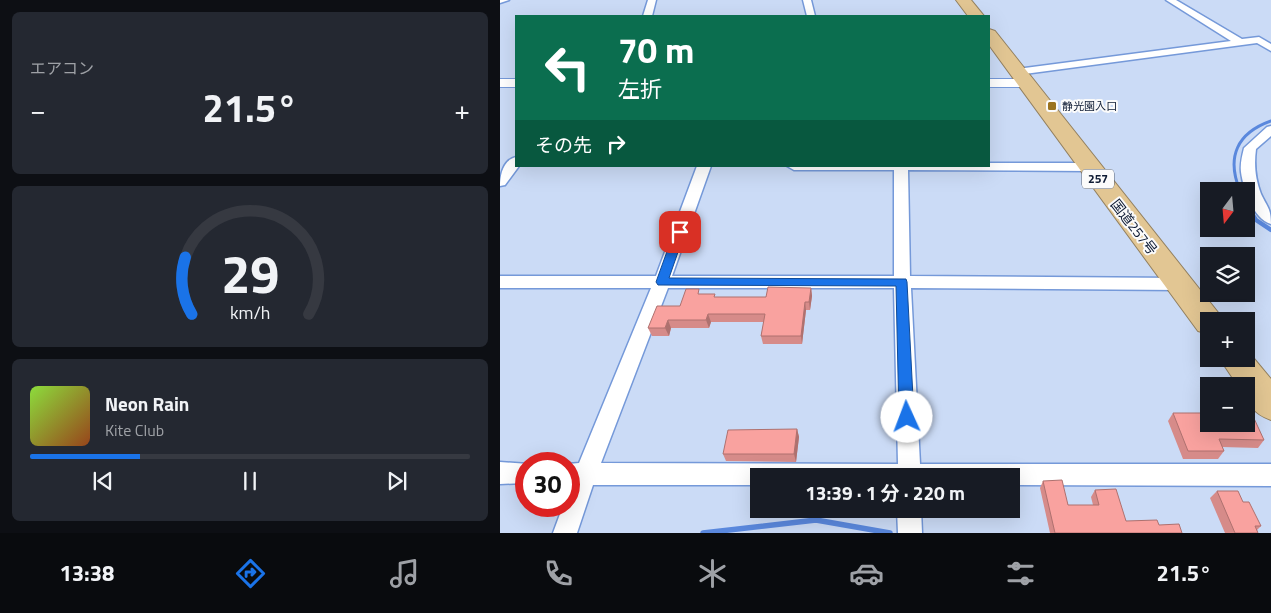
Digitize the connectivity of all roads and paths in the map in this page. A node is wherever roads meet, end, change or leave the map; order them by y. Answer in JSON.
{"nodes":[{"id":1,"x":500,"y":0,"type":"edge"},
{"id":2,"x":505,"y":0,"type":"edge"},
{"id":3,"x":652,"y":0,"type":"edge"},
{"id":4,"x":807,"y":0,"type":"edge"},
{"id":5,"x":963,"y":0,"type":"edge"},
{"id":6,"x":1170,"y":0,"type":"edge"},
{"id":7,"x":648,"y":15,"type":"edge"},
{"id":8,"x":811,"y":15,"type":"edge"},
{"id":9,"x":974,"y":15,"type":"edge"},
{"id":10,"x":990,"y":35,"type":"edge"},
{"id":11,"x":1241,"y":42,"type":"junction"},
{"id":12,"x":1271,"y":48,"type":"edge"},
{"id":13,"x":1022,"y":77,"type":"junction"},
{"id":14,"x":500,"y":83,"type":"edge"},
{"id":15,"x":515,"y":83,"type":"edge"},
{"id":16,"x":990,"y":83,"type":"edge"},
{"id":17,"x":1271,"y":130,"type":"edge"},
{"id":18,"x":512,"y":164,"type":"edge"},
{"id":19,"x":990,"y":166,"type":"edge"},
{"id":20,"x":704,"y":167,"type":"edge"},
{"id":21,"x":901,"y":167,"type":"edge"},
{"id":22,"x":1089,"y":167,"type":"junction"},
{"id":23,"x":500,"y":182,"type":"edge"},
{"id":24,"x":1271,"y":219,"type":"edge"},
{"id":25,"x":500,"y":282,"type":"edge"},
{"id":26,"x":662,"y":282,"type":"junction"},
{"id":27,"x":902,"y":282,"type":"junction"},
{"id":28,"x":1179,"y":284,"type":"junction"},
{"id":29,"x":1201,"y":312,"type":"edge"},
{"id":30,"x":1242,"y":367,"type":"edge"},
{"id":31,"x":1271,"y":405,"type":"edge"},
{"id":32,"x":580,"y":467,"type":"edge"},
{"id":33,"x":909,"y":468,"type":"edge"},
{"id":34,"x":500,"y":473,"type":"edge"},
{"id":35,"x":515,"y":473,"type":"edge"},
{"id":36,"x":580,"y":474,"type":"edge"},
{"id":37,"x":750,"y":475,"type":"edge"},
{"id":38,"x":1020,"y":475,"type":"edge"},
{"id":39,"x":1264,"y":475,"type":"edge"},
{"id":40,"x":568,"y":517,"type":"edge"},
{"id":41,"x":565,"y":533,"type":"edge"}],
"edges":[{"from":1,"to":2,"type":"street"},
{"from":3,"to":7,"type":"street"},
{"from":4,"to":8,"type":"street"},
{"from":5,"to":9,"type":"highway"},
{"from":6,"to":11,"type":"street"},
{"from":10,"to":13,"type":"highway","name":"国道257号","number":"257"},
{"from":11,"to":12,"type":"street"},
{"from":11,"to":13,"type":"street"},
{"from":13,"to":16,"type":"street"},
{"from":13,"to":22,"type":"highway","name":"国道257号","number":"257"},
{"from":14,"to":15,"type":"street"},
{"from":17,"to":24,"type":"street"},
{"from":18,"to":23,"type":"street"},
{"from":19,"to":22,"type":"street"},
{"from":20,"to":26,"type":"street"},
{"from":21,"to":27,"type":"street"},
{"from":22,"to":28,"type":"highway","name":"国道257号","number":"257"},
{"from":25,"to":26,"type":"street"},
{"from":26,"to":27,"type":"street"},
{"from":26,"to":32,"type":"street"},
{"from":27,"to":28,"type":"street"},
{"from":27,"to":33,"type":"street"},
{"from":28,"to":29,"type":"highway","name":"国道257号","number":"257"},
{"from":30,"to":31,"type":"highway"},
{"from":34,"to":35,"type":"street"},
{"from":36,"to":37,"type":"street"},
{"from":38,"to":39,"type":"street"},
{"from":40,"to":41,"type":"street"}]}
